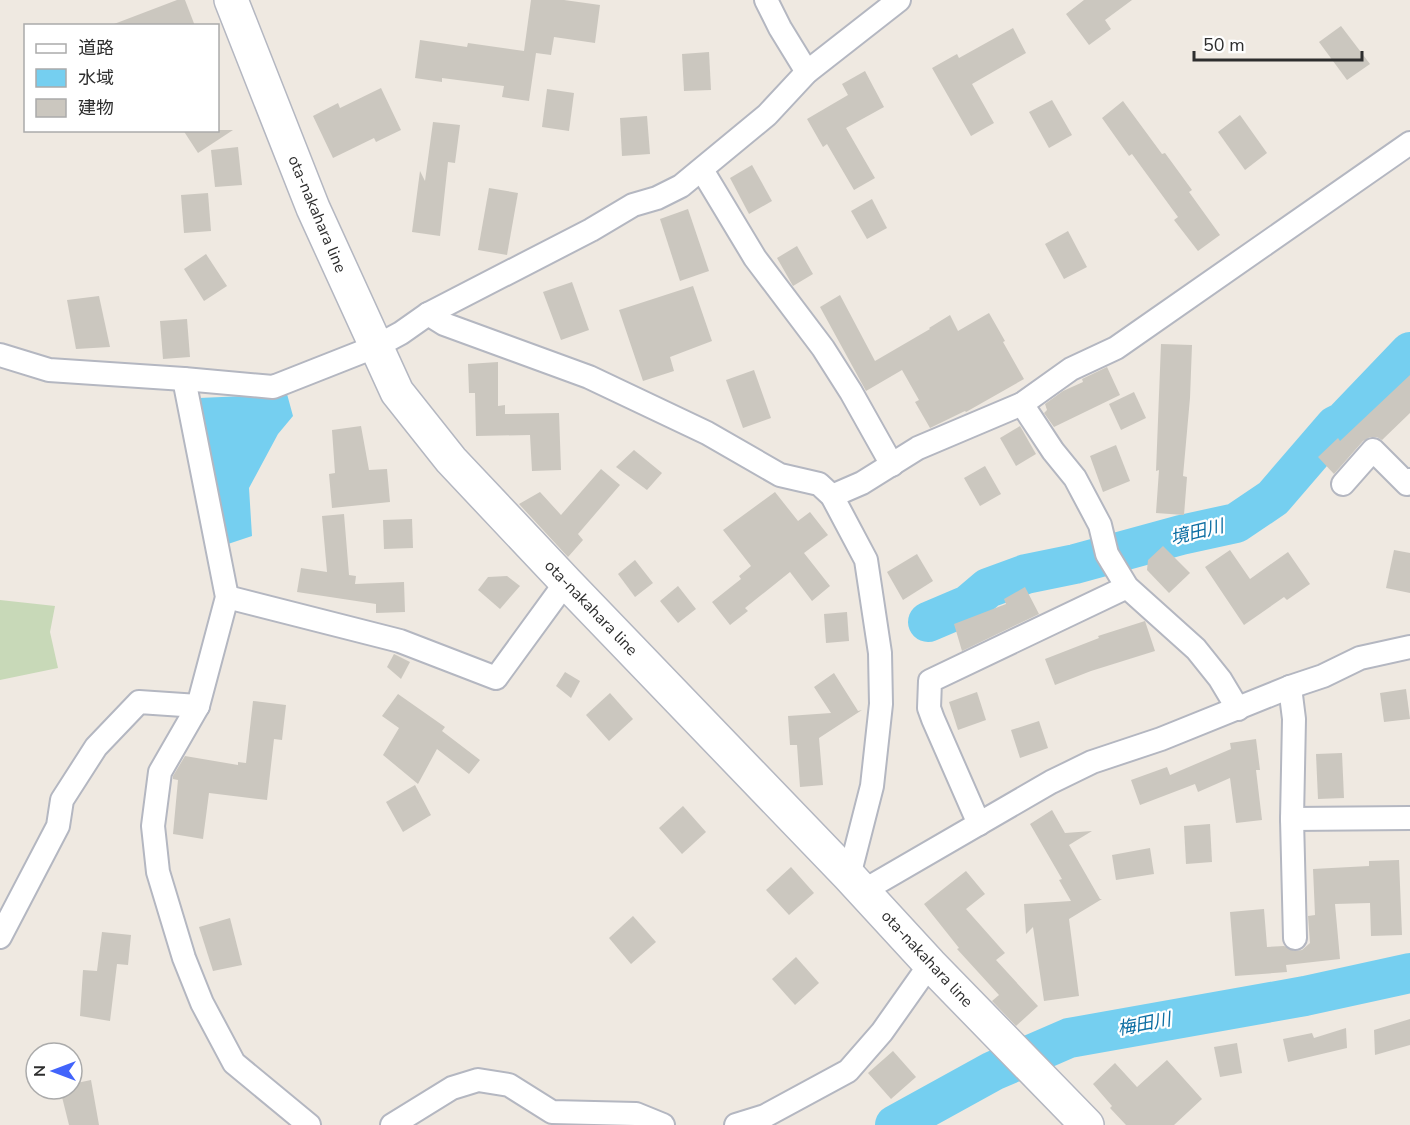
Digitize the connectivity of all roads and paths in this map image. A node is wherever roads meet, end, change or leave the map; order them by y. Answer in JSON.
{"nodes":[{"id":1,"x":231,"y":0,"type":"edge"},
{"id":2,"x":766,"y":0,"type":"edge"},
{"id":3,"x":898,"y":0,"type":"edge"},
{"id":4,"x":807,"y":72,"type":"junction"},
{"id":5,"x":1410,"y":143,"type":"edge"},
{"id":6,"x":702,"y":170,"type":"junction"},
{"id":7,"x":428,"y":314,"type":"junction"},
{"id":8,"x":377,"y":346,"type":"junction"},
{"id":9,"x":0,"y":355,"type":"edge"},
{"id":10,"x":184,"y":379,"type":"junction"},
{"id":11,"x":1022,"y":404,"type":"junction"},
{"id":12,"x":892,"y":465,"type":"junction"},
{"id":13,"x":1410,"y":480,"type":"edge"},
{"id":14,"x":1343,"y":484,"type":"dead end"},
{"id":15,"x":832,"y":496,"type":"junction"},
{"id":16,"x":566,"y":582,"type":"junction"},
{"id":17,"x":1127,"y":587,"type":"junction"},
{"id":18,"x":227,"y":597,"type":"junction"},
{"id":19,"x":1410,"y":647,"type":"edge"},
{"id":20,"x":1290,"y":687,"type":"junction"},
{"id":21,"x":198,"y":706,"type":"junction"},
{"id":22,"x":1238,"y":709,"type":"junction"},
{"id":23,"x":1410,"y":818,"type":"edge"},
{"id":24,"x":1292,"y":819,"type":"junction"},
{"id":25,"x":979,"y":824,"type":"junction"},
{"id":26,"x":856,"y":883,"type":"junction"},
{"id":27,"x":2,"y":927,"type":"edge"},
{"id":28,"x":1295,"y":938,"type":"dead end"},
{"id":29,"x":930,"y":964,"type":"junction"},
{"id":30,"x":549,"y":1119,"type":"edge"},
{"id":31,"x":295,"y":1121,"type":"edge"},
{"id":32,"x":392,"y":1125,"type":"edge"},
{"id":33,"x":663,"y":1125,"type":"edge"},
{"id":34,"x":736,"y":1125,"type":"edge"},
{"id":35,"x":1087,"y":1125,"type":"edge"}],
"edges":[{"from":1,"to":8,"type":"main road","name":"ota-nakahara line"},
{"from":2,"to":4,"type":"street"},
{"from":3,"to":4,"type":"street"},
{"from":4,"to":6,"type":"street"},
{"from":5,"to":11,"type":"street"},
{"from":6,"to":7,"type":"street"},
{"from":6,"to":12,"type":"street"},
{"from":7,"to":8,"type":"street"},
{"from":7,"to":15,"type":"street"},
{"from":8,"to":10,"type":"street"},
{"from":8,"to":16,"type":"main road","name":"ota-nakahara line"},
{"from":9,"to":10,"type":"street"},
{"from":10,"to":18,"type":"street"},
{"from":11,"to":12,"type":"street"},
{"from":11,"to":17,"type":"street"},
{"from":12,"to":15,"type":"street"},
{"from":13,"to":14,"type":"street"},
{"from":15,"to":26,"type":"street"},
{"from":16,"to":18,"type":"street"},
{"from":16,"to":26,"type":"main road","name":"ota-nakahara line"},
{"from":17,"to":22,"type":"street"},
{"from":17,"to":25,"type":"street"},
{"from":18,"to":21,"type":"street"},
{"from":19,"to":20,"type":"street"},
{"from":20,"to":22,"type":"street"},
{"from":20,"to":24,"type":"street"},
{"from":21,"to":27,"type":"street"},
{"from":21,"to":31,"type":"street"},
{"from":22,"to":25,"type":"street"},
{"from":23,"to":24,"type":"street"},
{"from":24,"to":28,"type":"street"},
{"from":25,"to":26,"type":"street"},
{"from":26,"to":29,"type":"main road","name":"ota-nakahara line"},
{"from":29,"to":34,"type":"street"},
{"from":29,"to":35,"type":"main road","name":"ota-nakahara line"},
{"from":30,"to":32,"type":"street"},
{"from":30,"to":33,"type":"street"}]}
